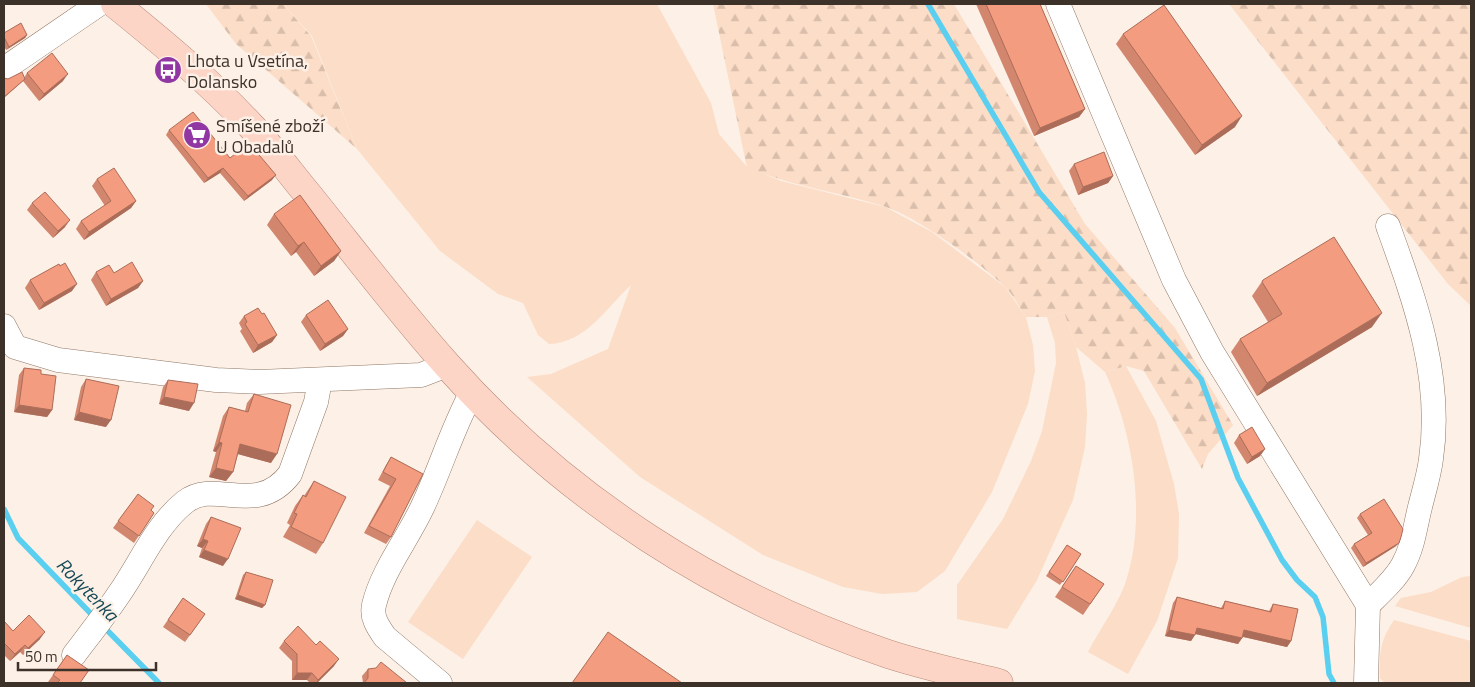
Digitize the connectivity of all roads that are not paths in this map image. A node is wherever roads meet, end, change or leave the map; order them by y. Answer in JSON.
{"nodes":[{"id":1,"x":99,"y":4,"type":"edge"},
{"id":2,"x":115,"y":4,"type":"edge"},
{"id":3,"x":1058,"y":4,"type":"edge"},
{"id":4,"x":4,"y":69,"type":"edge"},
{"id":5,"x":1388,"y":226,"type":"dead end"},
{"id":6,"x":4,"y":326,"type":"edge"},
{"id":7,"x":447,"y":365,"type":"junction"},
{"id":8,"x":320,"y":380,"type":"junction"},
{"id":9,"x":472,"y":392,"type":"junction"},
{"id":10,"x":1368,"y":605,"type":"junction"},
{"id":11,"x":74,"y":656,"type":"dead end"},
{"id":12,"x":440,"y":683,"type":"edge"},
{"id":13,"x":999,"y":683,"type":"edge"},
{"id":14,"x":1366,"y":683,"type":"edge"}],
"edges":[{"from":1,"to":4,"type":"street"},
{"from":2,"to":7,"type":"main road"},
{"from":3,"to":10,"type":"street"},
{"from":5,"to":10,"type":"street"},
{"from":6,"to":8,"type":"street"},
{"from":7,"to":8,"type":"street"},
{"from":7,"to":9,"type":"main road"},
{"from":8,"to":11,"type":"street"},
{"from":9,"to":12,"type":"street"},
{"from":9,"to":13,"type":"main road"},
{"from":10,"to":14,"type":"street"}]}
